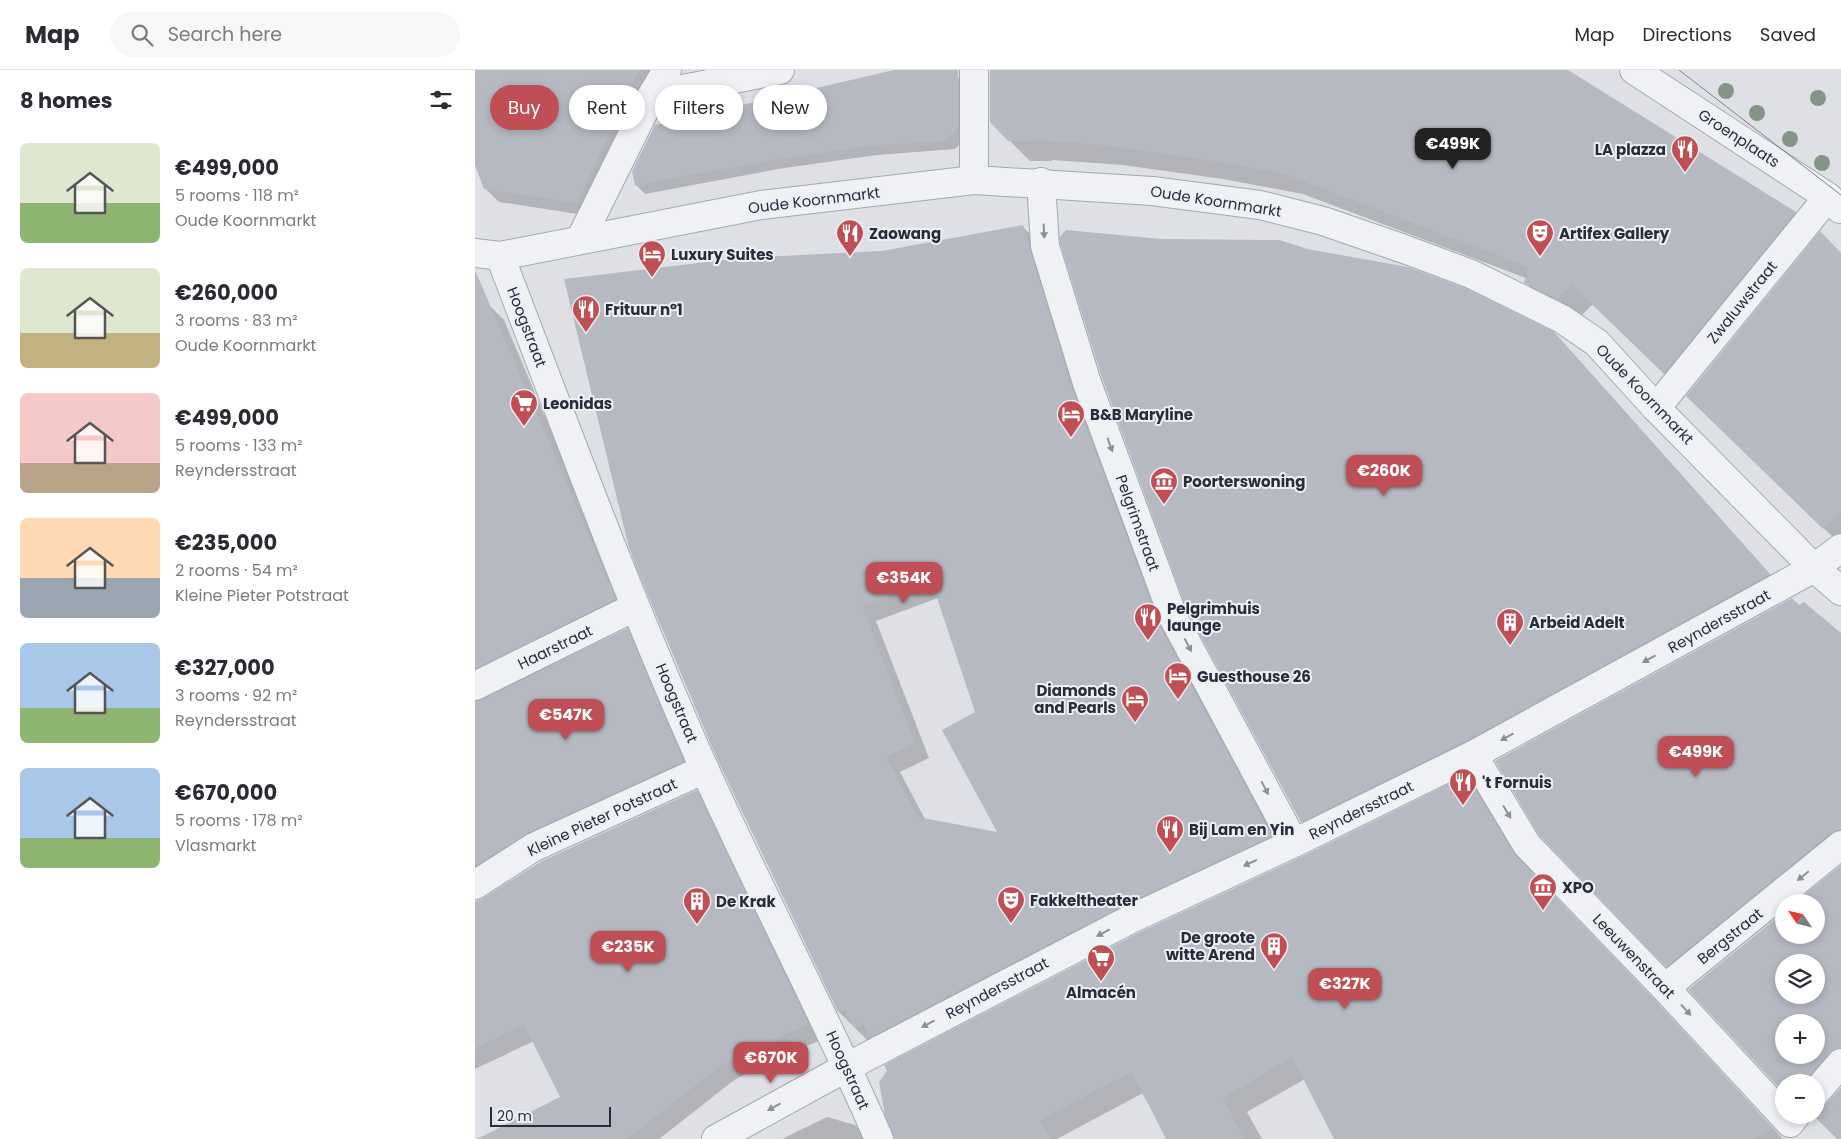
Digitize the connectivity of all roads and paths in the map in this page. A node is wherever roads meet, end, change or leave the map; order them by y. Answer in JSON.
{"nodes":[{"id":1,"x":667,"y":70,"type":"edge"},
{"id":2,"x":780,"y":70,"type":"edge"},
{"id":3,"x":974,"y":70,"type":"edge"},
{"id":4,"x":1634,"y":70,"type":"edge"},
{"id":5,"x":652,"y":95,"type":"junction"},
{"id":6,"x":974,"y":180,"type":"junction"},
{"id":7,"x":1041,"y":182,"type":"junction"},
{"id":8,"x":1835,"y":203,"type":"edge"},
{"id":9,"x":580,"y":240,"type":"junction"},
{"id":10,"x":488,"y":255,"type":"edge"},
{"id":11,"x":1656,"y":408,"type":"junction"},
{"id":12,"x":1841,"y":548,"type":"edge"},
{"id":13,"x":1815,"y":568,"type":"junction"},
{"id":14,"x":1841,"y":591,"type":"edge"},
{"id":15,"x":635,"y":607,"type":"junction"},
{"id":16,"x":475,"y":686,"type":"edge"},
{"id":17,"x":1473,"y":755,"type":"junction"},
{"id":18,"x":705,"y":769,"type":"junction"},
{"id":19,"x":1294,"y":843,"type":"junction"},
{"id":20,"x":1841,"y":845,"type":"edge"},
{"id":21,"x":475,"y":884,"type":"edge"},
{"id":22,"x":1665,"y":988,"type":"junction"},
{"id":23,"x":1841,"y":1063,"type":"edge"},
{"id":24,"x":847,"y":1067,"type":"junction"},
{"id":25,"x":1825,"y":1082,"type":"edge"},
{"id":26,"x":1790,"y":1126,"type":"edge"},
{"id":27,"x":716,"y":1139,"type":"edge"},
{"id":28,"x":879,"y":1139,"type":"edge"}],
"edges":[{"from":1,"to":5,"type":"street"},
{"from":2,"to":5,"type":"street"},
{"from":3,"to":6,"type":"street"},
{"from":4,"to":8,"type":"street","name":"Groenplaats"},
{"from":5,"to":9,"type":"street"},
{"from":6,"to":7,"type":"street","name":"Oude Koornmarkt"},
{"from":6,"to":9,"type":"street","name":"Oude Koornmarkt"},
{"from":7,"to":11,"type":"street","name":"Oude Koornmarkt"},
{"from":7,"to":19,"type":"street","name":"Pelgrimstraat","one_way":true},
{"from":8,"to":11,"type":"street","name":"Zwaluwstraat"},
{"from":9,"to":10,"type":"street","name":"Oude Koornmarkt"},
{"from":10,"to":15,"type":"street","name":"Hoogstraat"},
{"from":11,"to":13,"type":"street","name":"Oude Koornmarkt"},
{"from":12,"to":13,"type":"street","name":"Reyndersstraat"},
{"from":13,"to":14,"type":"street","name":"Oude Koornmarkt"},
{"from":13,"to":17,"type":"street","name":"Reyndersstraat","one_way":true},
{"from":15,"to":16,"type":"street","name":"Haarstraat"},
{"from":15,"to":18,"type":"street","name":"Hoogstraat"},
{"from":17,"to":19,"type":"street","name":"Reyndersstraat"},
{"from":17,"to":22,"type":"street","name":"Leeuwenstraat","one_way":true},
{"from":18,"to":21,"type":"street","name":"Kleine Pieter Potstraat"},
{"from":18,"to":24,"type":"street","name":"Hoogstraat"},
{"from":19,"to":24,"type":"street","name":"Reyndersstraat","one_way":true},
{"from":20,"to":22,"type":"street","name":"Bergstraat","one_way":true},
{"from":22,"to":26,"type":"street","name":"Leeuwenstraat","one_way":true},
{"from":23,"to":25,"type":"street"},
{"from":24,"to":27,"type":"street","name":"Reyndersstraat","one_way":true},
{"from":24,"to":28,"type":"street","name":"Hoogstraat"}]}
